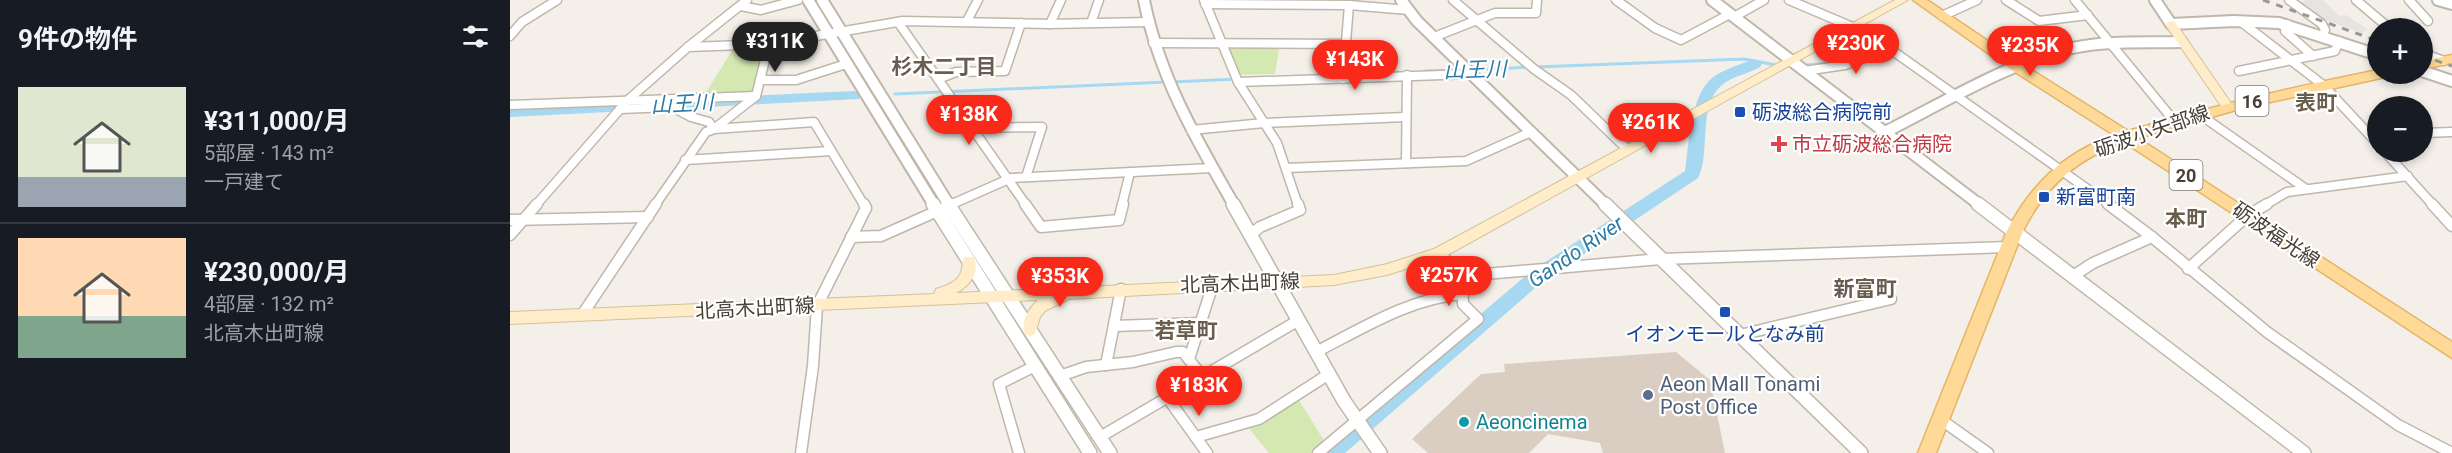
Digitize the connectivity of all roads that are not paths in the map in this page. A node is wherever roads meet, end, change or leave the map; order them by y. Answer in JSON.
{"nodes":[{"id":1,"x":557,"y":0,"type":"edge"},
{"id":2,"x":798,"y":0,"type":"edge"},
{"id":3,"x":808,"y":0,"type":"edge"},
{"id":4,"x":822,"y":0,"type":"edge"},
{"id":5,"x":978,"y":0,"type":"edge"},
{"id":6,"x":1061,"y":0,"type":"edge"},
{"id":7,"x":1100,"y":0,"type":"edge"},
{"id":8,"x":1144,"y":0,"type":"edge"},
{"id":9,"x":1401,"y":0,"type":"edge"},
{"id":10,"x":1453,"y":0,"type":"edge"},
{"id":11,"x":1538,"y":0,"type":"edge"},
{"id":12,"x":1616,"y":0,"type":"edge"},
{"id":13,"x":1712,"y":0,"type":"edge"},
{"id":14,"x":1764,"y":0,"type":"edge"},
{"id":15,"x":1789,"y":0,"type":"edge"},
{"id":16,"x":1903,"y":0,"type":"edge"},
{"id":17,"x":1920,"y":0,"type":"edge"},
{"id":18,"x":1977,"y":0,"type":"edge"},
{"id":19,"x":2006,"y":0,"type":"edge"},
{"id":20,"x":2075,"y":0,"type":"edge"},
{"id":21,"x":2155,"y":0,"type":"edge"},
{"id":22,"x":2289,"y":0,"type":"edge"},
{"id":23,"x":2356,"y":0,"type":"edge"},
{"id":24,"x":2409,"y":0,"type":"edge"},
{"id":25,"x":2438,"y":0,"type":"edge"},
{"id":26,"x":1205,"y":2,"type":"edge"},
{"id":27,"x":744,"y":3,"type":"edge"},
{"id":28,"x":2452,"y":4,"type":"edge"},
{"id":29,"x":1349,"y":5,"type":"junction"},
{"id":30,"x":1409,"y":10,"type":"junction"},
{"id":31,"x":2088,"y":15,"type":"junction"},
{"id":32,"x":1732,"y":16,"type":"junction"},
{"id":33,"x":1942,"y":16,"type":"junction"},
{"id":34,"x":2377,"y":18,"type":"edge"},
{"id":35,"x":2425,"y":18,"type":"edge"},
{"id":36,"x":1475,"y":19,"type":"junction"},
{"id":37,"x":967,"y":21,"type":"junction"},
{"id":38,"x":2240,"y":21,"type":"junction"},
{"id":39,"x":898,"y":22,"type":"junction"},
{"id":40,"x":1148,"y":22,"type":"junction"},
{"id":41,"x":1021,"y":23,"type":"junction"},
{"id":42,"x":1091,"y":23,"type":"junction"},
{"id":43,"x":1050,"y":24,"type":"junction"},
{"id":44,"x":2171,"y":24,"type":"junction"},
{"id":45,"x":2287,"y":24,"type":"junction"},
{"id":46,"x":1854,"y":28,"type":"junction"},
{"id":47,"x":840,"y":31,"type":"junction"},
{"id":48,"x":827,"y":33,"type":"junction"},
{"id":49,"x":1869,"y":34,"type":"junction"},
{"id":50,"x":510,"y":36,"type":"edge"},
{"id":51,"x":2323,"y":36,"type":"junction"},
{"id":52,"x":1434,"y":37,"type":"junction"},
{"id":53,"x":2339,"y":41,"type":"junction"},
{"id":54,"x":1220,"y":42,"type":"junction"},
{"id":55,"x":2182,"y":42,"type":"junction"},
{"id":56,"x":1153,"y":43,"type":"junction"},
{"id":57,"x":2112,"y":43,"type":"junction"},
{"id":58,"x":770,"y":44,"type":"junction"},
{"id":59,"x":1344,"y":44,"type":"junction"},
{"id":60,"x":688,"y":47,"type":"junction"},
{"id":61,"x":2367,"y":51,"type":"edge"},
{"id":62,"x":2313,"y":56,"type":"junction"},
{"id":63,"x":2433,"y":56,"type":"edge"},
{"id":64,"x":2290,"y":60,"type":"junction"},
{"id":65,"x":2448,"y":60,"type":"edge"},
{"id":66,"x":1792,"y":62,"type":"junction"},
{"id":67,"x":2433,"y":63,"type":"edge"},
{"id":68,"x":846,"y":64,"type":"junction"},
{"id":69,"x":2017,"y":67,"type":"junction"},
{"id":70,"x":1804,"y":71,"type":"junction"},
{"id":71,"x":2239,"y":71,"type":"dead end"},
{"id":72,"x":1471,"y":74,"type":"junction"},
{"id":73,"x":1407,"y":75,"type":"junction"},
{"id":74,"x":2433,"y":75,"type":"edge"},
{"id":75,"x":2367,"y":77,"type":"edge"},
{"id":76,"x":938,"y":79,"type":"junction"},
{"id":77,"x":1342,"y":79,"type":"junction"},
{"id":78,"x":760,"y":80,"type":"junction"},
{"id":79,"x":2452,"y":81,"type":"edge"},
{"id":80,"x":1238,"y":82,"type":"junction"},
{"id":81,"x":2323,"y":85,"type":"junction"},
{"id":82,"x":756,"y":96,"type":"junction"},
{"id":83,"x":1958,"y":96,"type":"junction"},
{"id":84,"x":628,"y":100,"type":"junction"},
{"id":85,"x":510,"y":105,"type":"edge"},
{"id":86,"x":2227,"y":106,"type":"junction"},
{"id":87,"x":620,"y":109,"type":"junction"},
{"id":88,"x":2199,"y":114,"type":"junction"},
{"id":89,"x":1405,"y":117,"type":"junction"},
{"id":90,"x":2175,"y":122,"type":"junction"},
{"id":91,"x":1264,"y":123,"type":"junction"},
{"id":92,"x":972,"y":128,"type":"junction"},
{"id":93,"x":2367,"y":128,"type":"edge"},
{"id":94,"x":714,"y":129,"type":"junction"},
{"id":95,"x":1191,"y":130,"type":"junction"},
{"id":96,"x":1531,"y":132,"type":"junction"},
{"id":97,"x":1885,"y":132,"type":"junction"},
{"id":98,"x":2433,"y":132,"type":"edge"},
{"id":99,"x":2452,"y":132,"type":"edge"},
{"id":100,"x":2125,"y":137,"type":"junction"},
{"id":101,"x":1628,"y":149,"type":"junction"},
{"id":102,"x":831,"y":151,"type":"junction"},
{"id":103,"x":685,"y":160,"type":"junction"},
{"id":104,"x":2395,"y":162,"type":"edge"},
{"id":105,"x":1406,"y":163,"type":"junction"},
{"id":106,"x":1212,"y":168,"type":"junction"},
{"id":107,"x":1286,"y":168,"type":"junction"},
{"id":108,"x":2061,"y":169,"type":"junction"},
{"id":109,"x":1130,"y":172,"type":"junction"},
{"id":110,"x":1578,"y":176,"type":"junction"},
{"id":111,"x":2408,"y":176,"type":"junction"},
{"id":112,"x":1026,"y":177,"type":"junction"},
{"id":113,"x":1008,"y":179,"type":"junction"},
{"id":114,"x":2306,"y":189,"type":"junction"},
{"id":115,"x":950,"y":207,"type":"junction"},
{"id":116,"x":938,"y":212,"type":"junction"},
{"id":117,"x":2247,"y":216,"type":"junction"},
{"id":118,"x":648,"y":217,"type":"junction"},
{"id":119,"x":510,"y":220,"type":"edge"},
{"id":120,"x":523,"y":220,"type":"junction"},
{"id":121,"x":2452,"y":226,"type":"edge"},
{"id":122,"x":2015,"y":231,"type":"junction"},
{"id":123,"x":510,"y":235,"type":"edge"},
{"id":124,"x":1250,"y":235,"type":"junction"},
{"id":125,"x":851,"y":237,"type":"junction"},
{"id":126,"x":2152,"y":237,"type":"junction"},
{"id":127,"x":2008,"y":247,"type":"junction"},
{"id":128,"x":1439,"y":252,"type":"junction"},
{"id":129,"x":1661,"y":260,"type":"junction"},
{"id":130,"x":969,"y":261,"type":"junction"},
{"id":131,"x":2188,"y":268,"type":"junction"},
{"id":132,"x":1462,"y":276,"type":"junction"},
{"id":133,"x":2073,"y":276,"type":"junction"},
{"id":134,"x":1278,"y":281,"type":"junction"},
{"id":135,"x":1213,"y":284,"type":"junction"},
{"id":136,"x":1121,"y":289,"type":"junction"},
{"id":137,"x":1103,"y":290,"type":"junction"},
{"id":138,"x":1463,"y":294,"type":"junction"},
{"id":139,"x":1007,"y":295,"type":"junction"},
{"id":140,"x":991,"y":296,"type":"junction"},
{"id":141,"x":1891,"y":299,"type":"dead end"},
{"id":142,"x":894,"y":301,"type":"junction"},
{"id":143,"x":817,"y":306,"type":"junction"},
{"id":144,"x":582,"y":315,"type":"junction"},
{"id":145,"x":510,"y":318,"type":"edge"},
{"id":146,"x":1299,"y":320,"type":"junction"},
{"id":147,"x":1200,"y":323,"type":"junction"},
{"id":148,"x":1114,"y":326,"type":"junction"},
{"id":149,"x":1030,"y":330,"type":"junction"},
{"id":150,"x":1740,"y":335,"type":"junction"},
{"id":151,"x":2452,"y":351,"type":"edge"},
{"id":152,"x":1316,"y":352,"type":"junction"},
{"id":153,"x":1189,"y":359,"type":"junction"},
{"id":154,"x":1106,"y":365,"type":"junction"},
{"id":155,"x":1035,"y":366,"type":"junction"},
{"id":156,"x":1329,"y":374,"type":"junction"},
{"id":157,"x":1060,"y":376,"type":"junction"},
{"id":158,"x":1203,"y":376,"type":"junction"},
{"id":159,"x":1167,"y":397,"type":"junction"},
{"id":160,"x":1940,"y":419,"type":"junction"},
{"id":161,"x":1357,"y":421,"type":"junction"},
{"id":162,"x":1100,"y":437,"type":"junction"},
{"id":163,"x":1196,"y":437,"type":"junction"},
{"id":164,"x":801,"y":453,"type":"edge"},
{"id":165,"x":1019,"y":453,"type":"edge"},
{"id":166,"x":1090,"y":453,"type":"edge"},
{"id":167,"x":1110,"y":453,"type":"edge"},
{"id":168,"x":1207,"y":453,"type":"edge"},
{"id":169,"x":1318,"y":453,"type":"edge"},
{"id":170,"x":1380,"y":453,"type":"edge"},
{"id":171,"x":1861,"y":453,"type":"edge"},
{"id":172,"x":1927,"y":453,"type":"edge"},
{"id":173,"x":1988,"y":453,"type":"edge"},
{"id":174,"x":2304,"y":453,"type":"edge"},
{"id":175,"x":2452,"y":453,"type":"edge"}],
"edges":[{"from":1,"to":50,"type":"street"},
{"from":2,"to":27,"type":"street"},
{"from":3,"to":48,"type":"street"},
{"from":4,"to":47,"type":"street"},
{"from":5,"to":37,"type":"street"},
{"from":6,"to":43,"type":"street"},
{"from":7,"to":42,"type":"street"},
{"from":8,"to":40,"type":"street"},
{"from":9,"to":30,"type":"street"},
{"from":10,"to":36,"type":"street"},
{"from":11,"to":36,"type":"street"},
{"from":12,"to":32,"type":"street"},
{"from":13,"to":32,"type":"street"},
{"from":14,"to":32,"type":"street"},
{"from":15,"to":46,"type":"street"},
{"from":16,"to":46,"type":"main road","name":"北高木出町線"},
{"from":17,"to":33,"type":"main road","name":"砺波福光線","number":"20"},
{"from":18,"to":33,"type":"street"},
{"from":19,"to":31,"type":"street"},
{"from":20,"to":31,"type":"street"},
{"from":21,"to":44,"type":"street"},
{"from":22,"to":51,"type":"street"},
{"from":23,"to":34,"type":"street"},
{"from":24,"to":35,"type":"street"},
{"from":25,"to":28,"type":"street"},
{"from":26,"to":29,"type":"street"},
{"from":26,"to":54,"type":"street"},
{"from":27,"to":60,"type":"street"},
{"from":29,"to":30,"type":"street"},
{"from":29,"to":59,"type":"street"},
{"from":30,"to":52,"type":"street"},
{"from":31,"to":57,"type":"street"},
{"from":32,"to":66,"type":"street"},
{"from":33,"to":69,"type":"main road","name":"砺波福光線","number":"20"},
{"from":36,"to":52,"type":"street"},
{"from":36,"to":101,"type":"street"},
{"from":37,"to":39,"type":"street"},
{"from":37,"to":41,"type":"street"},
{"from":38,"to":44,"type":"street"},
{"from":38,"to":45,"type":"street"},
{"from":38,"to":64,"type":"street"},
{"from":39,"to":47,"type":"street"},
{"from":39,"to":76,"type":"street"},
{"from":40,"to":42,"type":"street"},
{"from":40,"to":56,"type":"street"},
{"from":41,"to":43,"type":"street"},
{"from":41,"to":76,"type":"street"},
{"from":42,"to":43,"type":"street"},
{"from":44,"to":55,"type":"main road"},
{"from":45,"to":51,"type":"street"},
{"from":45,"to":62,"type":"street"},
{"from":46,"to":49,"type":"street"},
{"from":46,"to":66,"type":"main road","name":"北高木出町線"},
{"from":47,"to":48,"type":"street"},
{"from":47,"to":115,"type":"street"},
{"from":48,"to":58,"type":"street"},
{"from":48,"to":68,"type":"street"},
{"from":49,"to":70,"type":"street"},
{"from":49,"to":83,"type":"street"},
{"from":51,"to":53,"type":"street"},
{"from":52,"to":72,"type":"street"},
{"from":53,"to":61,"type":"street"},
{"from":53,"to":62,"type":"street"},
{"from":54,"to":56,"type":"street"},
{"from":54,"to":59,"type":"street"},
{"from":54,"to":80,"type":"street"},
{"from":55,"to":57,"type":"street"},
{"from":55,"to":86,"type":"main road"},
{"from":56,"to":95,"type":"street"},
{"from":57,"to":69,"type":"street"},
{"from":57,"to":90,"type":"street"},
{"from":58,"to":60,"type":"street"},
{"from":58,"to":78,"type":"street"},
{"from":59,"to":77,"type":"street"},
{"from":60,"to":84,"type":"street"},
{"from":62,"to":64,"type":"street"},
{"from":63,"to":65,"type":"street"},
{"from":64,"to":71,"type":"street"},
{"from":64,"to":81,"type":"street"},
{"from":65,"to":67,"type":"main road"},
{"from":66,"to":70,"type":"street"},
{"from":66,"to":101,"type":"main road","name":"北高木出町線"},
{"from":68,"to":78,"type":"street"},
{"from":68,"to":116,"type":"street"},
{"from":69,"to":83,"type":"street"},
{"from":69,"to":100,"type":"main road","name":"砺波福光線","number":"20"},
{"from":70,"to":97,"type":"street"},
{"from":72,"to":73,"type":"street"},
{"from":72,"to":96,"type":"street"},
{"from":73,"to":77,"type":"street"},
{"from":73,"to":89,"type":"street"},
{"from":74,"to":79,"type":"street"},
{"from":75,"to":81,"type":"main road","name":"砺波小矢部線","number":"16"},
{"from":76,"to":92,"type":"street"},
{"from":77,"to":80,"type":"street"},
{"from":78,"to":82,"type":"street"},
{"from":80,"to":91,"type":"street"},
{"from":81,"to":86,"type":"main road","name":"砺波小矢部線","number":"16"},
{"from":81,"to":93,"type":"street"},
{"from":82,"to":84,"type":"street"},
{"from":82,"to":94,"type":"street"},
{"from":83,"to":97,"type":"street"},
{"from":83,"to":108,"type":"street"},
{"from":84,"to":85,"type":"street"},
{"from":84,"to":87,"type":"street"},
{"from":86,"to":88,"type":"main road","name":"砺波小矢部線","number":"16"},
{"from":87,"to":94,"type":"street"},
{"from":87,"to":120,"type":"street"},
{"from":88,"to":90,"type":"main road","name":"砺波小矢部線","number":"16"},
{"from":88,"to":114,"type":"street"},
{"from":89,"to":91,"type":"street"},
{"from":89,"to":105,"type":"street"},
{"from":90,"to":100,"type":"main road","name":"砺波小矢部線","number":"16"},
{"from":91,"to":95,"type":"street"},
{"from":91,"to":107,"type":"street"},
{"from":92,"to":112,"type":"street"},
{"from":92,"to":113,"type":"street"},
{"from":94,"to":102,"type":"street"},
{"from":94,"to":103,"type":"street"},
{"from":95,"to":106,"type":"street"},
{"from":96,"to":105,"type":"street"},
{"from":96,"to":110,"type":"street"},
{"from":97,"to":122,"type":"street"},
{"from":98,"to":99,"type":"street"},
{"from":100,"to":108,"type":"main road","name":"砺波小矢部線","number":"16"},
{"from":100,"to":117,"type":"main road","name":"砺波福光線","number":"20"},
{"from":101,"to":110,"type":"main road","name":"北高木出町線"},
{"from":102,"to":103,"type":"street"},
{"from":102,"to":125,"type":"street"},
{"from":103,"to":118,"type":"street"},
{"from":104,"to":111,"type":"street"},
{"from":105,"to":107,"type":"street"},
{"from":106,"to":109,"type":"street"},
{"from":106,"to":124,"type":"street"},
{"from":107,"to":124,"type":"street"},
{"from":108,"to":122,"type":"main road","name":"砺波小矢部線","number":"16"},
{"from":108,"to":126,"type":"street"},
{"from":109,"to":112,"type":"street"},
{"from":109,"to":113,"type":"street"},
{"from":110,"to":128,"type":"main road","name":"北高木出町線"},
{"from":110,"to":129,"type":"street"},
{"from":111,"to":114,"type":"street"},
{"from":111,"to":121,"type":"street"},
{"from":112,"to":113,"type":"street"},
{"from":113,"to":115,"type":"street"},
{"from":114,"to":117,"type":"street"},
{"from":115,"to":116,"type":"street"},
{"from":115,"to":139,"type":"street"},
{"from":116,"to":125,"type":"street"},
{"from":116,"to":130,"type":"street"},
{"from":117,"to":131,"type":"street"},
{"from":117,"to":151,"type":"main road","name":"砺波福光線","number":"20"},
{"from":118,"to":120,"type":"street"},
{"from":118,"to":144,"type":"street"},
{"from":119,"to":120,"type":"street"},
{"from":120,"to":123,"type":"street"},
{"from":122,"to":127,"type":"main road","name":"砺波小矢部線","number":"16"},
{"from":122,"to":133,"type":"street"},
{"from":124,"to":134,"type":"street"},
{"from":125,"to":143,"type":"street"},
{"from":126,"to":131,"type":"street"},
{"from":126,"to":133,"type":"street"},
{"from":127,"to":129,"type":"street"},
{"from":127,"to":160,"type":"main road","name":"砺波小矢部線","number":"16"},
{"from":128,"to":132,"type":"street"},
{"from":128,"to":134,"type":"main road","name":"北高木出町線"},
{"from":129,"to":132,"type":"street"},
{"from":129,"to":150,"type":"street"},
{"from":130,"to":140,"type":"street"},
{"from":130,"to":142,"type":"main road"},
{"from":131,"to":175,"type":"street"},
{"from":132,"to":138,"type":"street"},
{"from":133,"to":174,"type":"street"},
{"from":134,"to":135,"type":"main road","name":"北高木出町線"},
{"from":134,"to":146,"type":"street"},
{"from":135,"to":136,"type":"main road","name":"北高木出町線"},
{"from":135,"to":147,"type":"street"},
{"from":136,"to":137,"type":"main road","name":"北高木出町線"},
{"from":136,"to":148,"type":"street"},
{"from":137,"to":139,"type":"main road","name":"北高木出町線"},
{"from":137,"to":149,"type":"main road"},
{"from":138,"to":152,"type":"street"},
{"from":138,"to":161,"type":"street"},
{"from":139,"to":140,"type":"main road","name":"北高木出町線"},
{"from":139,"to":149,"type":"street"},
{"from":140,"to":142,"type":"main road","name":"北高木出町線"},
{"from":140,"to":155,"type":"street"},
{"from":141,"to":150,"type":"street"},
{"from":142,"to":143,"type":"main road","name":"北高木出町線"},
{"from":143,"to":144,"type":"main road","name":"北高木出町線"},
{"from":143,"to":164,"type":"street"},
{"from":144,"to":145,"type":"main road","name":"北高木出町線"},
{"from":146,"to":152,"type":"street"},
{"from":146,"to":158,"type":"street"},
{"from":147,"to":148,"type":"street"},
{"from":147,"to":153,"type":"street"},
{"from":148,"to":154,"type":"street"},
{"from":149,"to":157,"type":"street"},
{"from":150,"to":171,"type":"street"},
{"from":152,"to":156,"type":"street"},
{"from":153,"to":154,"type":"street"},
{"from":153,"to":158,"type":"street"},
{"from":154,"to":157,"type":"street"},
{"from":155,"to":165,"type":"street"},
{"from":155,"to":166,"type":"street"},
{"from":156,"to":161,"type":"street"},
{"from":156,"to":163,"type":"street"},
{"from":157,"to":162,"type":"street"},
{"from":158,"to":159,"type":"street"},
{"from":159,"to":162,"type":"street"},
{"from":159,"to":163,"type":"street"},
{"from":160,"to":172,"type":"main road","name":"砺波小矢部線","number":"16"},
{"from":160,"to":173,"type":"street"},
{"from":161,"to":169,"type":"street"},
{"from":161,"to":170,"type":"street"},
{"from":162,"to":167,"type":"street"},
{"from":163,"to":168,"type":"street"}]}
